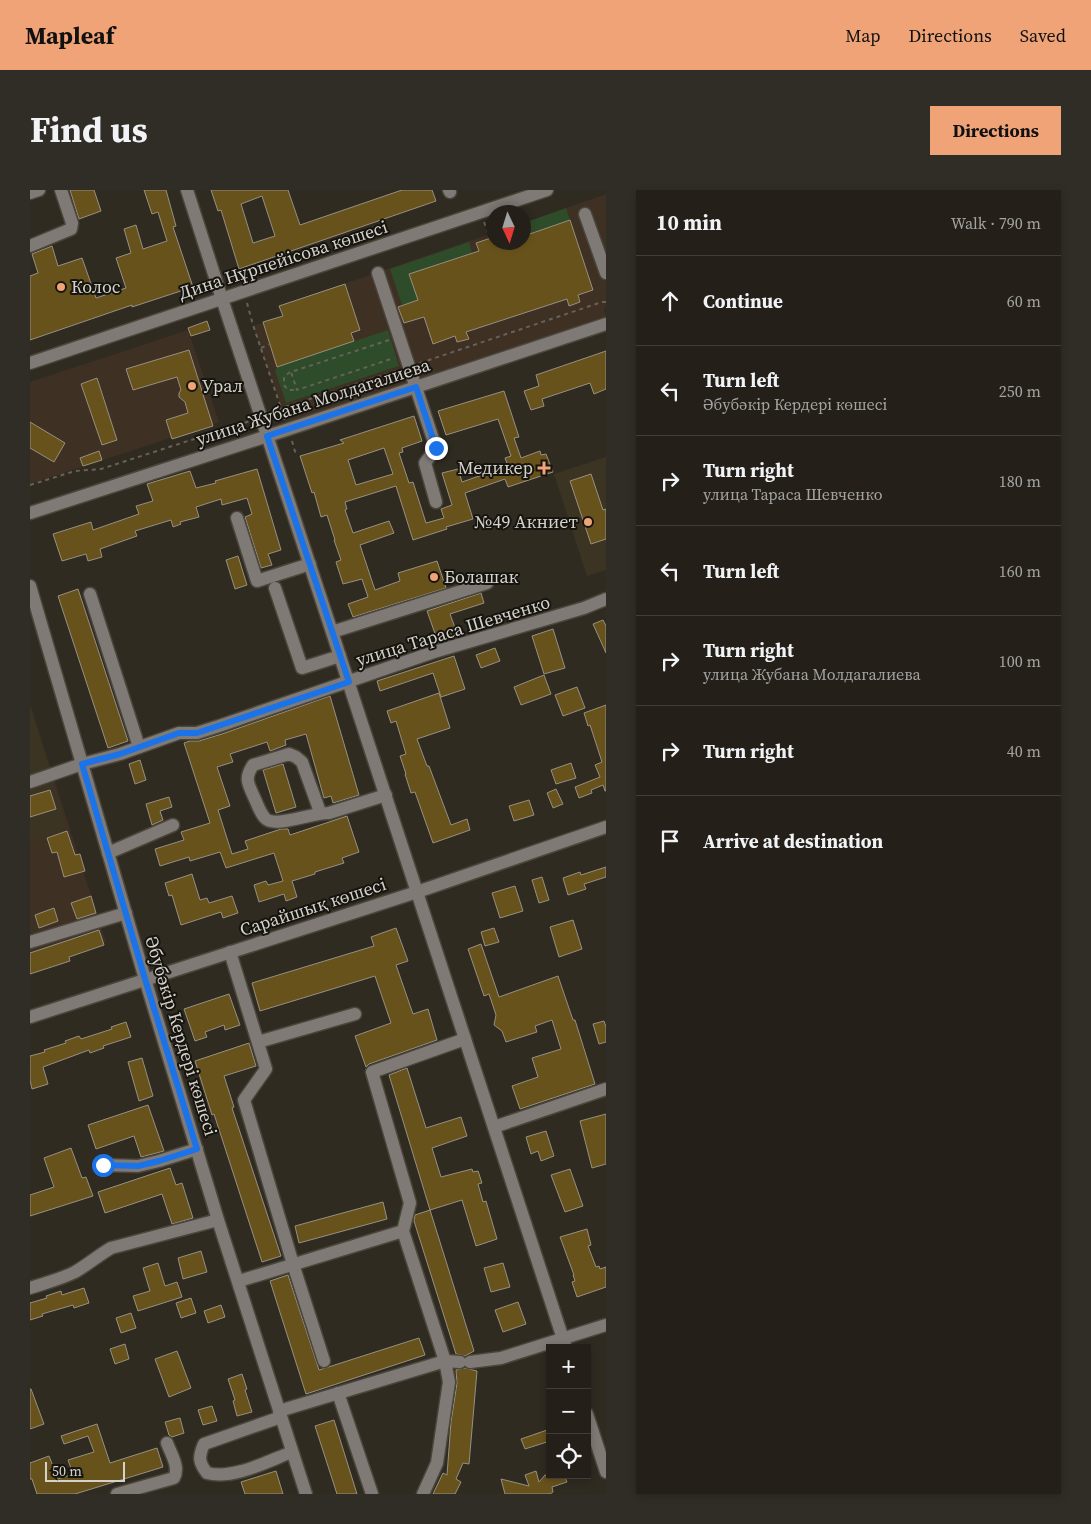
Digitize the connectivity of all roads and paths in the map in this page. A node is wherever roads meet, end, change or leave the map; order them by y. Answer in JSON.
{"nodes":[{"id":1,"x":39,"y":190,"type":"edge"},
{"id":2,"x":61,"y":190,"type":"edge"},
{"id":3,"x":187,"y":190,"type":"edge"},
{"id":4,"x":547,"y":190,"type":"edge"},
{"id":5,"x":30,"y":193,"type":"edge"},
{"id":6,"x":481,"y":212,"type":"junction"},
{"id":7,"x":586,"y":214,"type":"dead end"},
{"id":8,"x":486,"y":226,"type":"edge"},
{"id":9,"x":30,"y":246,"type":"edge"},
{"id":10,"x":378,"y":273,"type":"dead end"},
{"id":11,"x":606,"y":273,"type":"edge"},
{"id":12,"x":244,"y":292,"type":"junction"},
{"id":13,"x":222,"y":299,"type":"junction"},
{"id":14,"x":606,"y":302,"type":"edge"},
{"id":15,"x":606,"y":324,"type":"edge"},
{"id":16,"x":400,"y":336,"type":"junction"},
{"id":17,"x":270,"y":344,"type":"dead end"},
{"id":18,"x":261,"y":348,"type":"junction"},
{"id":19,"x":407,"y":360,"type":"junction"},
{"id":20,"x":30,"y":363,"type":"edge"},
{"id":21,"x":291,"y":372,"type":"junction"},
{"id":22,"x":416,"y":387,"type":"junction"},
{"id":23,"x":297,"y":390,"type":"junction"},
{"id":24,"x":282,"y":408,"type":"junction"},
{"id":25,"x":262,"y":417,"type":"junction"},
{"id":26,"x":289,"y":429,"type":"junction"},
{"id":27,"x":267,"y":436,"type":"junction"},
{"id":28,"x":296,"y":455,"type":"dead end"},
{"id":29,"x":30,"y":485,"type":"edge"},
{"id":30,"x":436,"y":502,"type":"dead end"},
{"id":31,"x":30,"y":513,"type":"edge"},
{"id":32,"x":237,"y":518,"type":"dead end"},
{"id":33,"x":310,"y":564,"type":"junction"},
{"id":34,"x":488,"y":583,"type":"dead end"},
{"id":35,"x":30,"y":586,"type":"edge"},
{"id":36,"x":275,"y":588,"type":"dead end"},
{"id":37,"x":90,"y":594,"type":"dead end"},
{"id":38,"x":606,"y":599,"type":"edge"},
{"id":39,"x":332,"y":632,"type":"junction"},
{"id":40,"x":340,"y":656,"type":"junction"},
{"id":41,"x":349,"y":682,"type":"junction"},
{"id":42,"x":139,"y":747,"type":"junction"},
{"id":43,"x":82,"y":764,"type":"junction"},
{"id":44,"x":30,"y":782,"type":"edge"},
{"id":45,"x":386,"y":795,"type":"junction"},
{"id":46,"x":320,"y":812,"type":"junction"},
{"id":47,"x":173,"y":825,"type":"dead end"},
{"id":48,"x":606,"y":827,"type":"edge"},
{"id":49,"x":108,"y":852,"type":"junction"},
{"id":50,"x":417,"y":892,"type":"junction"},
{"id":51,"x":126,"y":914,"type":"junction"},
{"id":52,"x":30,"y":942,"type":"edge"},
{"id":53,"x":230,"y":952,"type":"junction"},
{"id":54,"x":145,"y":979,"type":"junction"},
{"id":55,"x":354,"y":1014,"type":"dead end"},
{"id":56,"x":30,"y":1016,"type":"edge"},
{"id":57,"x":465,"y":1039,"type":"junction"},
{"id":58,"x":258,"y":1042,"type":"junction"},
{"id":59,"x":606,"y":1089,"type":"edge"},
{"id":60,"x":494,"y":1127,"type":"junction"},
{"id":61,"x":197,"y":1149,"type":"junction"},
{"id":62,"x":103,"y":1165,"type":"dead end"},
{"id":63,"x":218,"y":1220,"type":"junction"},
{"id":64,"x":403,"y":1231,"type":"junction"},
{"id":65,"x":293,"y":1264,"type":"junction"},
{"id":66,"x":239,"y":1281,"type":"junction"},
{"id":67,"x":30,"y":1288,"type":"edge"},
{"id":68,"x":606,"y":1325,"type":"edge"},
{"id":69,"x":564,"y":1344,"type":"edge"},
{"id":70,"x":546,"y":1348,"type":"edge"},
{"id":71,"x":324,"y":1361,"type":"dead end"},
{"id":72,"x":445,"y":1361,"type":"junction"},
{"id":73,"x":338,"y":1393,"type":"junction"},
{"id":74,"x":280,"y":1414,"type":"junction"},
{"id":75,"x":591,"y":1426,"type":"edge"},
{"id":76,"x":167,"y":1443,"type":"dead end"},
{"id":77,"x":292,"y":1452,"type":"junction"},
{"id":78,"x":606,"y":1472,"type":"edge"},
{"id":79,"x":117,"y":1494,"type":"edge"},
{"id":80,"x":306,"y":1494,"type":"edge"},
{"id":81,"x":372,"y":1494,"type":"edge"},
{"id":82,"x":423,"y":1494,"type":"edge"}],
"edges":[{"from":1,"to":5,"type":"street"},
{"from":2,"to":9,"type":"street"},
{"from":3,"to":13,"type":"street"},
{"from":4,"to":6,"type":"street","name":"Дина Нұрпейісова көшесі"},
{"from":6,"to":8,"type":"path"},
{"from":6,"to":12,"type":"street","name":"Дина Нұрпейісова көшесі"},
{"from":7,"to":11,"type":"street"},
{"from":10,"to":16,"type":"street"},
{"from":12,"to":13,"type":"street","name":"Дина Нұрпейісова көшесі"},
{"from":12,"to":18,"type":"path"},
{"from":13,"to":20,"type":"street","name":"Дина Нұрпейісова көшесі"},
{"from":13,"to":25,"type":"street"},
{"from":14,"to":19,"type":"path"},
{"from":15,"to":22,"type":"street","name":"улица Жубана Молдагалиева"},
{"from":16,"to":19,"type":"street"},
{"from":16,"to":21,"type":"path"},
{"from":17,"to":18,"type":"path"},
{"from":18,"to":24,"type":"path"},
{"from":19,"to":22,"type":"street"},
{"from":19,"to":23,"type":"path"},
{"from":19,"to":24,"type":"path"},
{"from":21,"to":23,"type":"path"},
{"from":21,"to":23,"type":"path"},
{"from":22,"to":26,"type":"street","name":"улица Жубана Молдагалиева"},
{"from":22,"to":30,"type":"street"},
{"from":24,"to":25,"type":"path"},
{"from":24,"to":26,"type":"path"},
{"from":25,"to":27,"type":"street"},
{"from":25,"to":29,"type":"path"},
{"from":26,"to":27,"type":"street","name":"улица Жубана Молдагалиева"},
{"from":26,"to":28,"type":"path"},
{"from":27,"to":31,"type":"street","name":"улица Жубана Молдагалиева"},
{"from":27,"to":33,"type":"street"},
{"from":32,"to":33,"type":"street"},
{"from":33,"to":39,"type":"street"},
{"from":34,"to":39,"type":"street"},
{"from":35,"to":43,"type":"street","name":"Әбубәкір Кердері көшесі"},
{"from":36,"to":40,"type":"street"},
{"from":37,"to":42,"type":"street"},
{"from":38,"to":41,"type":"street","name":"улица Тараса Шевченко"},
{"from":39,"to":40,"type":"street"},
{"from":40,"to":41,"type":"street"},
{"from":41,"to":42,"type":"street","name":"улица Тараса Шевченко"},
{"from":41,"to":45,"type":"street"},
{"from":42,"to":43,"type":"street","name":"улица Тараса Шевченко"},
{"from":43,"to":44,"type":"street","name":"улица Тараса Шевченко"},
{"from":43,"to":49,"type":"street","name":"Әбубәкір Кердері көшесі"},
{"from":45,"to":46,"type":"street"},
{"from":45,"to":50,"type":"street"},
{"from":46,"to":46,"type":"street"},
{"from":47,"to":49,"type":"street"},
{"from":48,"to":50,"type":"street","name":"Сарайшық көшесі"},
{"from":49,"to":51,"type":"street","name":"Әбубәкір Кердері көшесі"},
{"from":50,"to":53,"type":"street","name":"Сарайшық көшесі"},
{"from":50,"to":57,"type":"street"},
{"from":51,"to":52,"type":"street"},
{"from":51,"to":54,"type":"street","name":"Әбубәкір Кердері көшесі"},
{"from":53,"to":54,"type":"street","name":"Сарайшық көшесі"},
{"from":53,"to":58,"type":"street"},
{"from":54,"to":56,"type":"street","name":"Сарайшық көшесі"},
{"from":54,"to":61,"type":"street","name":"Әбубәкір Кердері көшесі"},
{"from":55,"to":58,"type":"street"},
{"from":57,"to":60,"type":"street"},
{"from":57,"to":64,"type":"street"},
{"from":58,"to":65,"type":"street"},
{"from":59,"to":60,"type":"street"},
{"from":60,"to":69,"type":"street"},
{"from":61,"to":62,"type":"street"},
{"from":61,"to":63,"type":"street","name":"Әбубәкір Кердері көшесі"},
{"from":63,"to":66,"type":"street","name":"Әбубәкір Кердері көшесі"},
{"from":63,"to":67,"type":"street"},
{"from":64,"to":65,"type":"street"},
{"from":64,"to":72,"type":"street"},
{"from":65,"to":66,"type":"street"},
{"from":65,"to":71,"type":"street"},
{"from":66,"to":74,"type":"street","name":"Әбубәкір Кердері көшесі"},
{"from":68,"to":69,"type":"street"},
{"from":70,"to":72,"type":"street"},
{"from":72,"to":73,"type":"street"},
{"from":72,"to":82,"type":"street"},
{"from":73,"to":74,"type":"street"},
{"from":73,"to":81,"type":"street"},
{"from":74,"to":77,"type":"street","name":"Әбубәкір Кердері көшесі"},
{"from":74,"to":77,"type":"street"},
{"from":75,"to":78,"type":"street"},
{"from":76,"to":79,"type":"street"},
{"from":77,"to":80,"type":"street","name":"Әбубәкір Кердері көшесі"}]}
